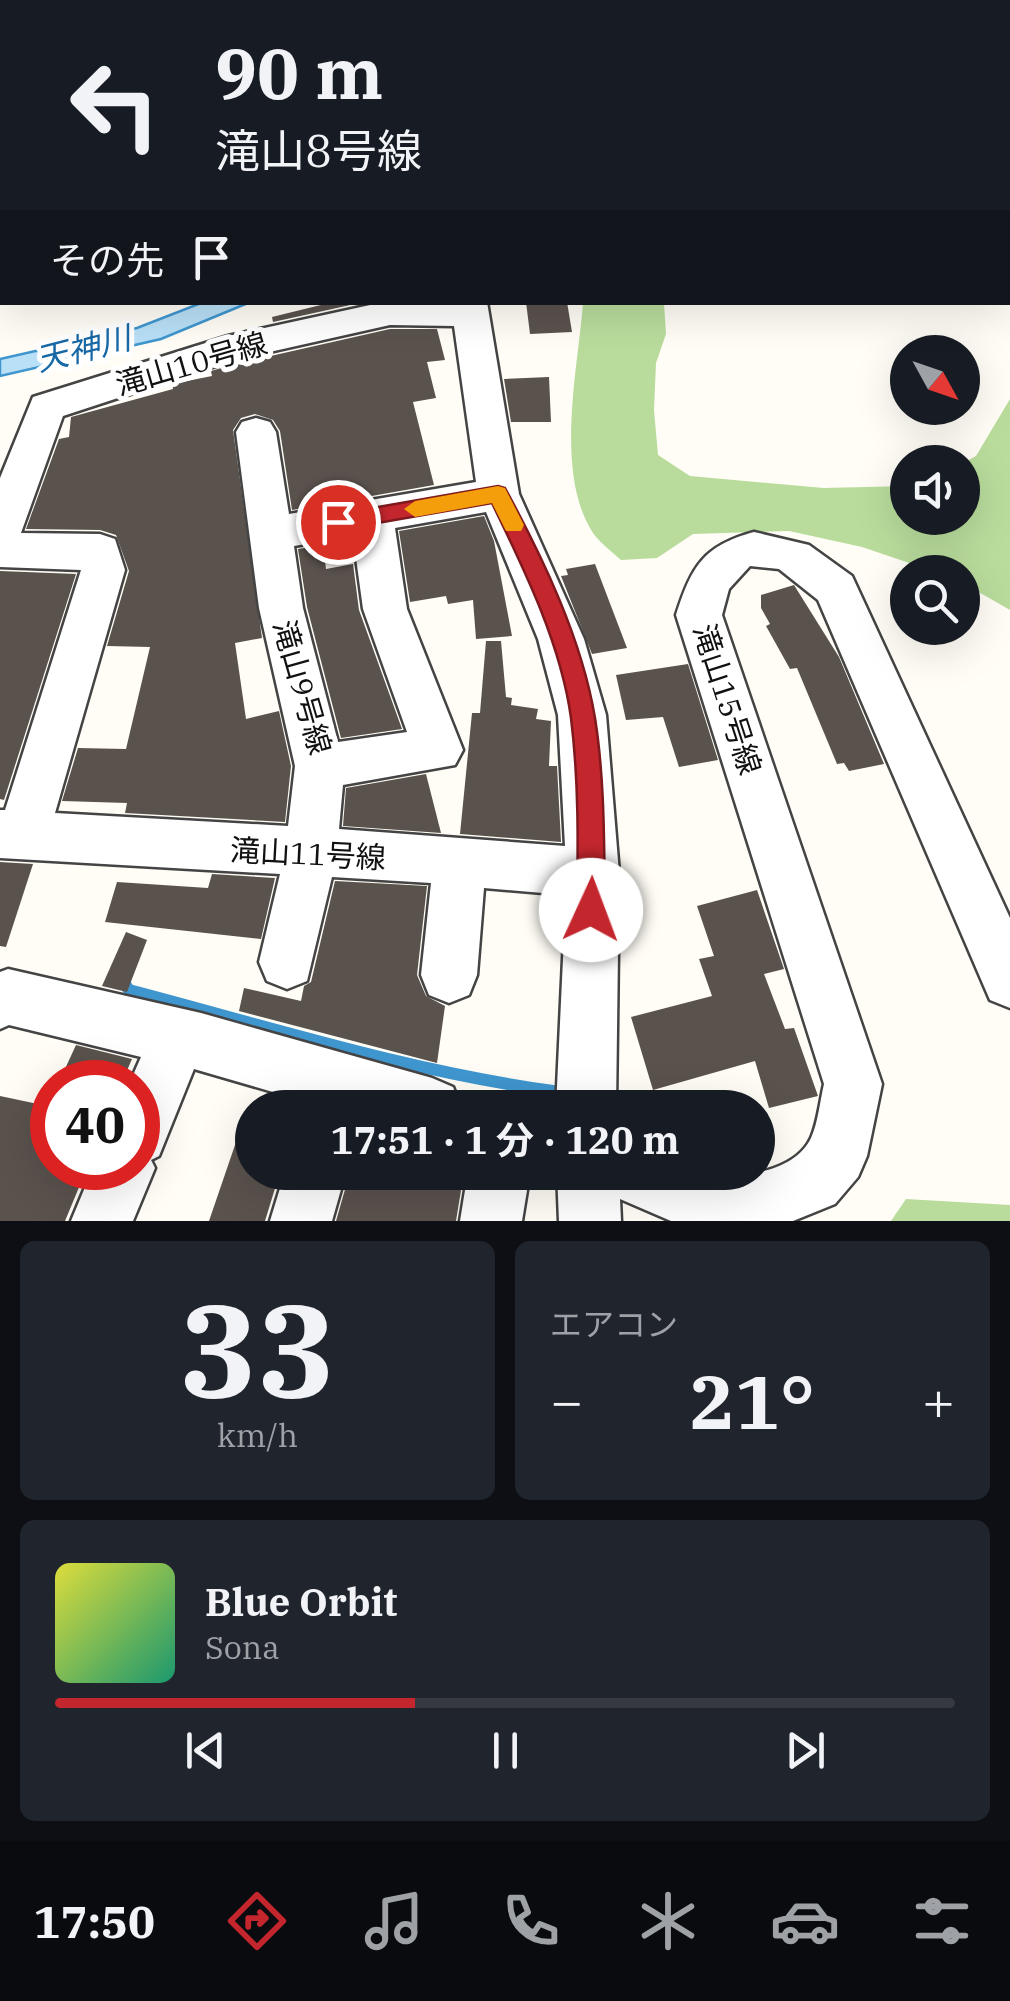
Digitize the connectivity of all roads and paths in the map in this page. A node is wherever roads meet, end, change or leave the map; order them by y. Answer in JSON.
{"nodes":[{"id":1,"x":469,"y":308,"type":"edge"},
{"id":2,"x":256,"y":432,"type":"dead end"},
{"id":3,"x":498,"y":494,"type":"junction"},
{"id":4,"x":372,"y":516,"type":"junction"},
{"id":5,"x":0,"y":533,"type":"edge"},
{"id":6,"x":271,"y":534,"type":"junction"},
{"id":7,"x":0,"y":550,"type":"edge"},
{"id":8,"x":320,"y":766,"type":"junction"},
{"id":9,"x":11,"y":835,"type":"edge"},
{"id":10,"x":311,"y":853,"type":"junction"},
{"id":11,"x":460,"y":860,"type":"junction"},
{"id":12,"x":593,"y":874,"type":"junction"},
{"id":13,"x":287,"y":962,"type":"dead end"},
{"id":14,"x":449,"y":975,"type":"dead end"},
{"id":15,"x":1010,"y":980,"type":"edge"},
{"id":16,"x":0,"y":1001,"type":"edge"},
{"id":17,"x":178,"y":1037,"type":"junction"},
{"id":18,"x":160,"y":1081,"type":"edge"},
{"id":19,"x":324,"y":1090,"type":"edge"},
{"id":20,"x":587,"y":1090,"type":"edge"},
{"id":21,"x":115,"y":1190,"type":"edge"},
{"id":22,"x":310,"y":1190,"type":"edge"},
{"id":23,"x":495,"y":1190,"type":"edge"},
{"id":24,"x":589,"y":1190,"type":"edge"},
{"id":25,"x":671,"y":1190,"type":"edge"},
{"id":26,"x":102,"y":1221,"type":"edge"},
{"id":27,"x":301,"y":1221,"type":"edge"},
{"id":28,"x":491,"y":1221,"type":"edge"},
{"id":29,"x":590,"y":1221,"type":"edge"}],
"edges":[{"from":1,"to":3,"type":"street"},
{"from":1,"to":5,"type":"street","name":"滝山10号線"},
{"from":2,"to":6,"type":"street","name":"滝山9号線"},
{"from":3,"to":4,"type":"street"},
{"from":3,"to":12,"type":"street"},
{"from":4,"to":6,"type":"street"},
{"from":4,"to":8,"type":"street","name":"滝山9号線"},
{"from":6,"to":8,"type":"street","name":"滝山9号線"},
{"from":7,"to":9,"type":"street","name":"滝山11号線"},
{"from":8,"to":10,"type":"street"},
{"from":9,"to":10,"type":"street","name":"滝山11号線"},
{"from":10,"to":11,"type":"street","name":"滝山11号線"},
{"from":10,"to":13,"type":"street"},
{"from":11,"to":12,"type":"street","name":"滝山11号線"},
{"from":11,"to":14,"type":"street"},
{"from":12,"to":20,"type":"street"},
{"from":15,"to":25,"type":"street","name":"滝山15号線"},
{"from":16,"to":17,"type":"street"},
{"from":17,"to":18,"type":"street"},
{"from":17,"to":19,"type":"street"},
{"from":21,"to":26,"type":"street"},
{"from":22,"to":27,"type":"street"},
{"from":23,"to":28,"type":"street"},
{"from":24,"to":29,"type":"street"}]}
